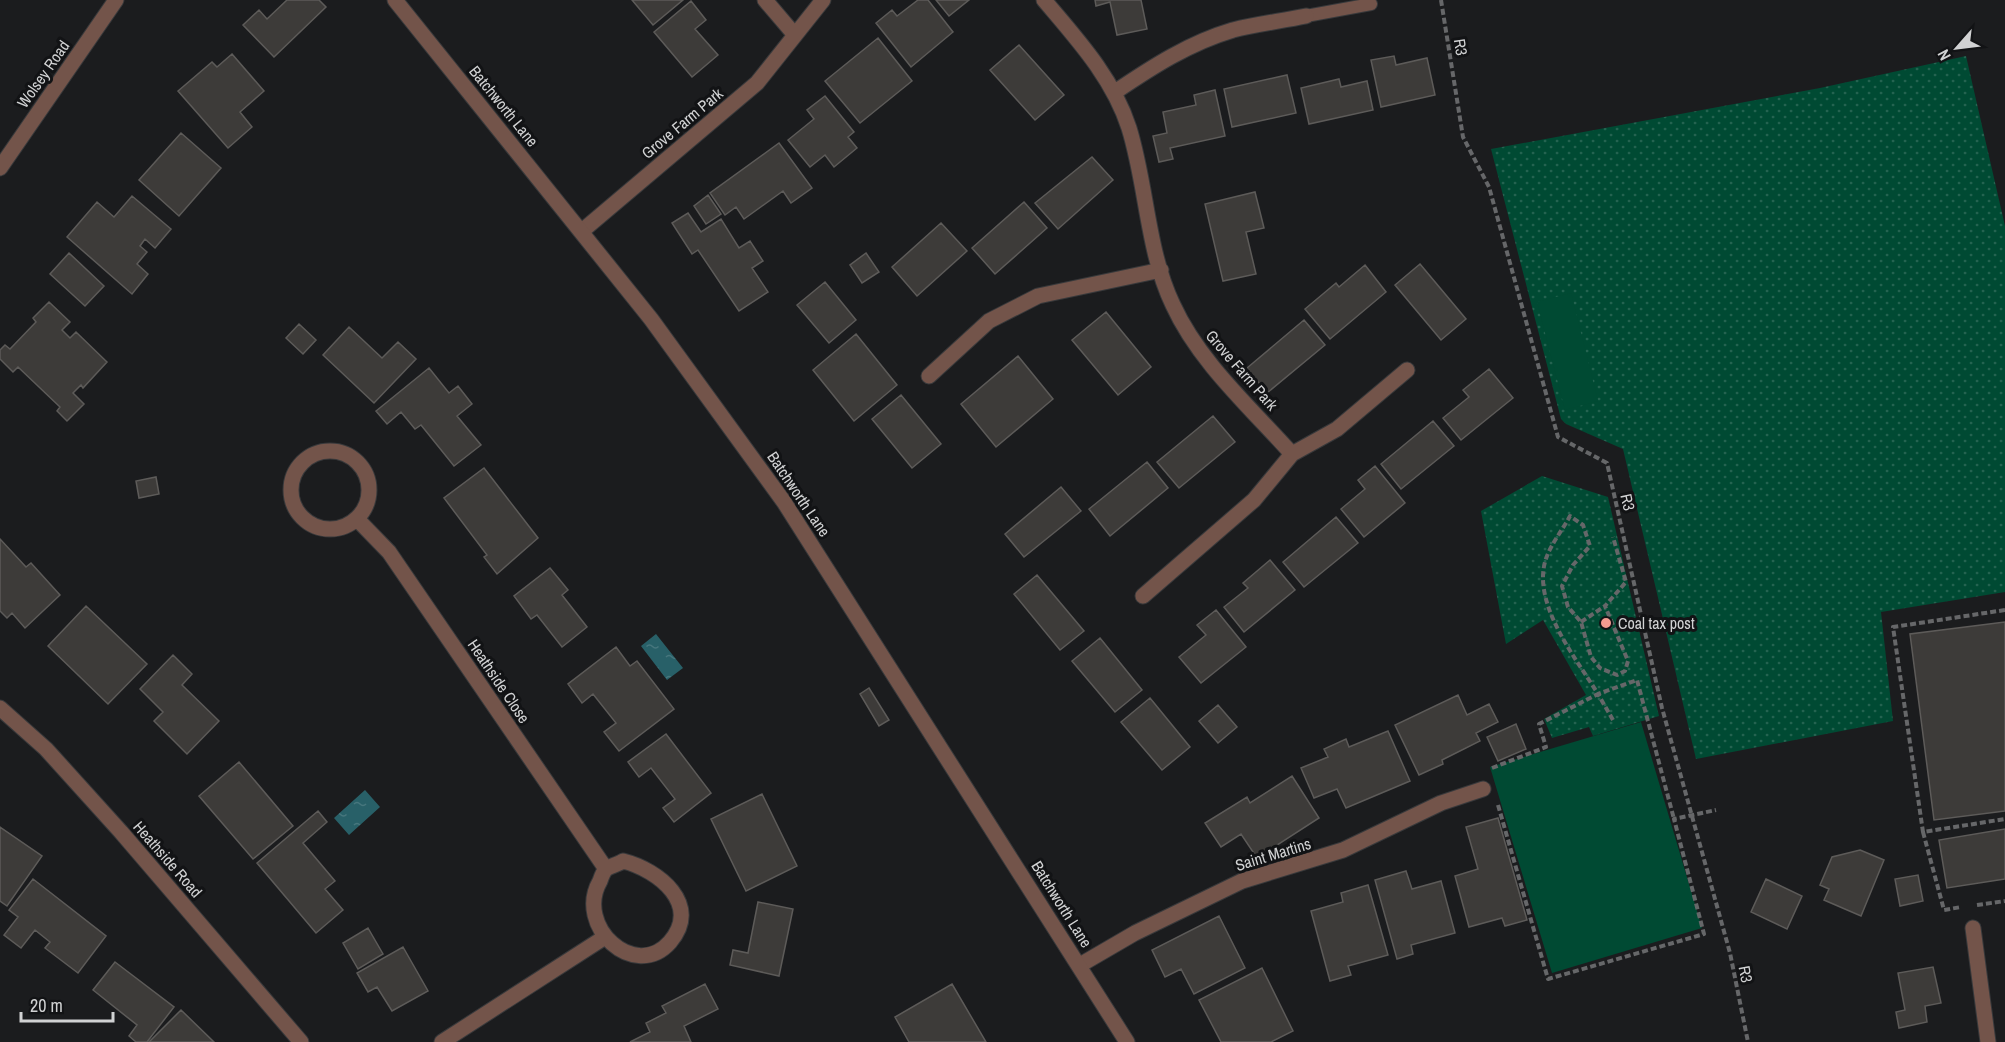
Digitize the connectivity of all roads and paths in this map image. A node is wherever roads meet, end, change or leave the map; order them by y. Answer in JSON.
{"nodes":[{"id":1,"x":116,"y":0,"type":"edge"},
{"id":2,"x":395,"y":0,"type":"edge"},
{"id":3,"x":765,"y":0,"type":"edge"},
{"id":4,"x":823,"y":0,"type":"edge"},
{"id":5,"x":1044,"y":0,"type":"edge"},
{"id":6,"x":1441,"y":0,"type":"edge"},
{"id":7,"x":1371,"y":4,"type":"dead end"},
{"id":8,"x":1306,"y":16,"type":"joint"},
{"id":9,"x":794,"y":34,"type":"junction"},
{"id":10,"x":1115,"y":92,"type":"junction"},
{"id":11,"x":0,"y":168,"type":"edge"},
{"id":12,"x":582,"y":231,"type":"junction"},
{"id":13,"x":1161,"y":270,"type":"junction"},
{"id":14,"x":1407,"y":370,"type":"dead end"},
{"id":15,"x":929,"y":376,"type":"dead end"},
{"id":16,"x":1292,"y":454,"type":"junction"},
{"id":17,"x":357,"y":519,"type":"junction"},
{"id":18,"x":1613,"y":537,"type":"dead end"},
{"id":19,"x":1143,"y":596,"type":"dead end"},
{"id":20,"x":1605,"y":606,"type":"junction"},
{"id":21,"x":2005,"y":610,"type":"edge"},
{"id":22,"x":1581,"y":622,"type":"junction"},
{"id":23,"x":1598,"y":694,"type":"junction"},
{"id":24,"x":0,"y":708,"type":"edge"},
{"id":25,"x":1613,"y":720,"type":"dead end"},
{"id":26,"x":1488,"y":769,"type":"dead end"},
{"id":27,"x":1483,"y":789,"type":"dead end"},
{"id":28,"x":1498,"y":802,"type":"dead end"},
{"id":29,"x":1716,"y":810,"type":"dead end"},
{"id":30,"x":1691,"y":815,"type":"junction"},
{"id":31,"x":1674,"y":819,"type":"junction"},
{"id":32,"x":2005,"y":819,"type":"edge"},
{"id":33,"x":1923,"y":832,"type":"junction"},
{"id":34,"x":606,"y":869,"type":"junction"},
{"id":35,"x":2005,"y":901,"type":"edge"},
{"id":36,"x":1973,"y":928,"type":"dead end"},
{"id":37,"x":605,"y":937,"type":"junction"},
{"id":38,"x":1080,"y":965,"type":"junction"},
{"id":39,"x":301,"y":1042,"type":"edge"},
{"id":40,"x":442,"y":1042,"type":"edge"},
{"id":41,"x":1127,"y":1042,"type":"edge"},
{"id":42,"x":1748,"y":1042,"type":"edge"},
{"id":43,"x":1988,"y":1042,"type":"edge"}],
"edges":[{"from":1,"to":11,"type":"street","name":"Wolsey Road"},
{"from":2,"to":12,"type":"street","name":"Batchworth Lane"},
{"from":3,"to":9,"type":"street"},
{"from":4,"to":9,"type":"street","name":"Grove Farm Park"},
{"from":5,"to":10,"type":"street","name":"Grove Farm Park"},
{"from":6,"to":30,"type":"path","name":"R3"},
{"from":7,"to":8,"type":"lane"},
{"from":8,"to":10,"type":"street"},
{"from":9,"to":12,"type":"street","name":"Grove Farm Park"},
{"from":10,"to":13,"type":"street","name":"Grove Farm Park"},
{"from":12,"to":38,"type":"street","name":"Batchworth Lane"},
{"from":13,"to":15,"type":"street"},
{"from":13,"to":16,"type":"street","name":"Grove Farm Park"},
{"from":14,"to":16,"type":"street"},
{"from":16,"to":19,"type":"street"},
{"from":17,"to":17,"type":"street"},
{"from":17,"to":34,"type":"street","name":"Heathside Close"},
{"from":18,"to":20,"type":"path"},
{"from":20,"to":22,"type":"path"},
{"from":20,"to":22,"type":"path"},
{"from":21,"to":33,"type":"path"},
{"from":22,"to":23,"type":"path"},
{"from":23,"to":25,"type":"path"},
{"from":23,"to":26,"type":"path"},
{"from":23,"to":31,"type":"path"},
{"from":24,"to":39,"type":"street","name":"Heathside Road"},
{"from":27,"to":38,"type":"street","name":"Saint Martins"},
{"from":28,"to":31,"type":"path"},
{"from":29,"to":30,"type":"path"},
{"from":30,"to":31,"type":"path"},
{"from":30,"to":42,"type":"path","name":"R3"},
{"from":32,"to":33,"type":"path"},
{"from":33,"to":35,"type":"path"},
{"from":34,"to":37,"type":"street"},
{"from":34,"to":37,"type":"street"},
{"from":36,"to":43,"type":"street"},
{"from":37,"to":40,"type":"street"},
{"from":38,"to":41,"type":"street","name":"Batchworth Lane"}]}
